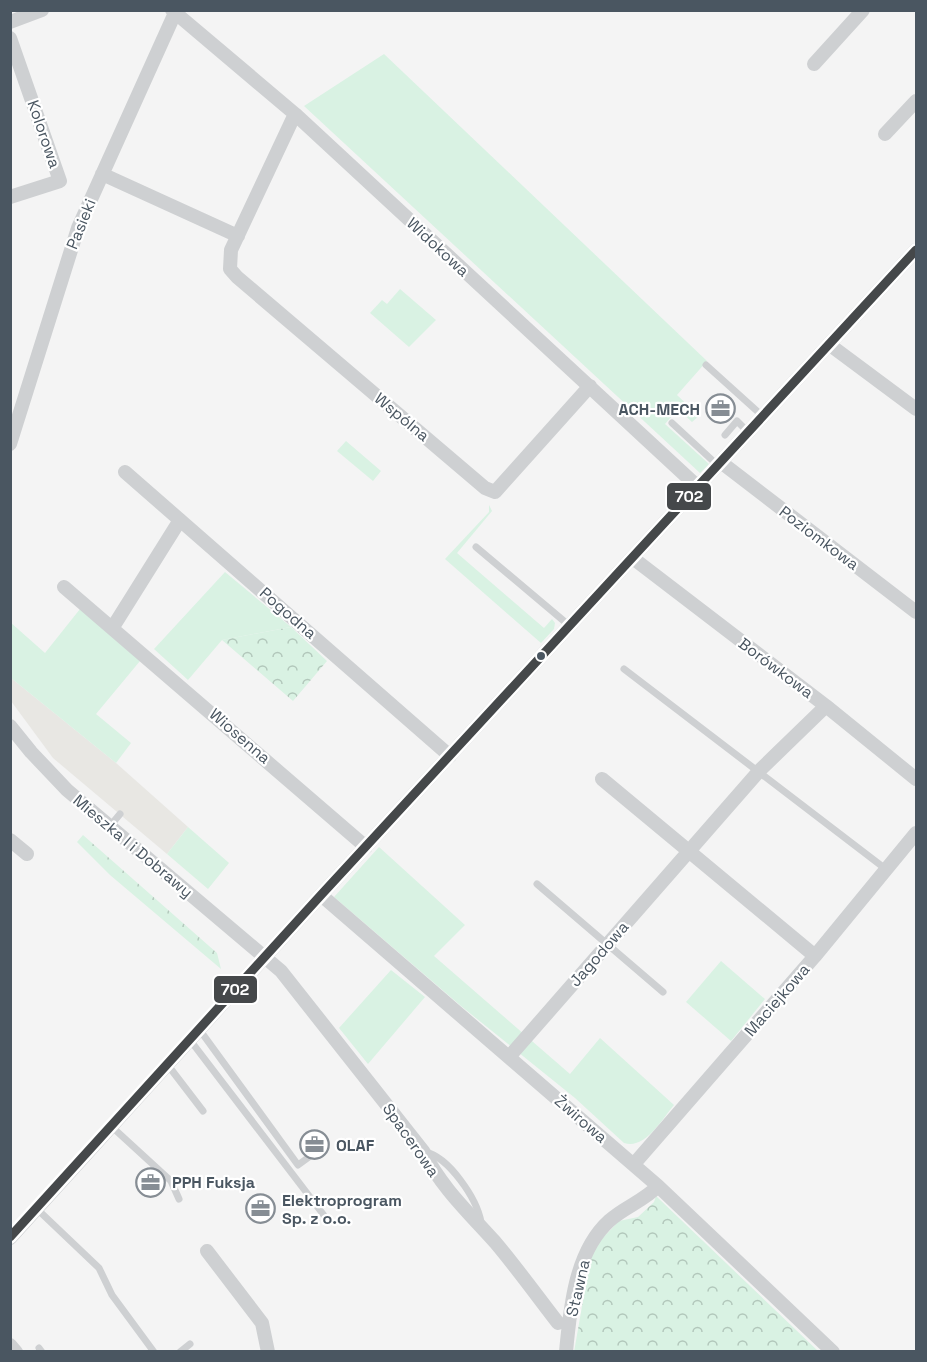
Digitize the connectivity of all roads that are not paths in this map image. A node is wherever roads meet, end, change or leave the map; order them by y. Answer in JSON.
{"nodes":[{"id":1,"x":42,"y":10,"type":"edge"},
{"id":2,"x":863,"y":10,"type":"edge"},
{"id":3,"x":174,"y":12,"type":"edge"},
{"id":4,"x":10,"y":22,"type":"edge"},
{"id":5,"x":10,"y":38,"type":"edge"},
{"id":6,"x":814,"y":64,"type":"dead end"},
{"id":7,"x":916,"y":101,"type":"edge"},
{"id":8,"x":295,"y":114,"type":"junction"},
{"id":9,"x":885,"y":134,"type":"dead end"},
{"id":10,"x":102,"y":174,"type":"junction"},
{"id":11,"x":10,"y":197,"type":"edge"},
{"id":12,"x":238,"y":236,"type":"junction"},
{"id":13,"x":916,"y":250,"type":"edge"},
{"id":14,"x":830,"y":345,"type":"junction"},
{"id":15,"x":706,"y":365,"type":"dead end"},
{"id":16,"x":590,"y":386,"type":"junction"},
{"id":17,"x":916,"y":409,"type":"edge"},
{"id":18,"x":757,"y":411,"type":"dead end"},
{"id":19,"x":672,"y":423,"type":"dead end"},
{"id":20,"x":743,"y":427,"type":"dead end"},
{"id":21,"x":725,"y":435,"type":"dead end"},
{"id":22,"x":10,"y":444,"type":"edge"},
{"id":23,"x":717,"y":462,"type":"junction"},
{"id":24,"x":125,"y":472,"type":"dead end"},
{"id":25,"x":699,"y":488,"type":"junction"},
{"id":26,"x":180,"y":520,"type":"junction"},
{"id":27,"x":476,"y":547,"type":"dead end"},
{"id":28,"x":634,"y":559,"type":"junction"},
{"id":29,"x":64,"y":587,"type":"dead end"},
{"id":30,"x":916,"y":612,"type":"edge"},
{"id":31,"x":113,"y":627,"type":"junction"},
{"id":32,"x":571,"y":627,"type":"junction"},
{"id":33,"x":624,"y":669,"type":"dead end"},
{"id":34,"x":826,"y":706,"type":"junction"},
{"id":35,"x":10,"y":726,"type":"edge"},
{"id":36,"x":450,"y":756,"type":"junction"},
{"id":37,"x":759,"y":771,"type":"junction"},
{"id":38,"x":602,"y":779,"type":"dead end"},
{"id":39,"x":916,"y":779,"type":"edge"},
{"id":40,"x":120,"y":814,"type":"dead end"},
{"id":41,"x":110,"y":826,"type":"junction"},
{"id":42,"x":916,"y":833,"type":"edge"},
{"id":43,"x":10,"y":840,"type":"edge"},
{"id":44,"x":366,"y":847,"type":"junction"},
{"id":45,"x":689,"y":852,"type":"junction"},
{"id":46,"x":27,"y":854,"type":"dead end"},
{"id":47,"x":886,"y":870,"type":"junction"},
{"id":48,"x":537,"y":884,"type":"dead end"},
{"id":49,"x":321,"y":895,"type":"junction"},
{"id":50,"x":608,"y":944,"type":"junction"},
{"id":51,"x":810,"y":952,"type":"junction"},
{"id":52,"x":265,"y":957,"type":"junction"},
{"id":53,"x":663,"y":992,"type":"dead end"},
{"id":54,"x":194,"y":1035,"type":"junction"},
{"id":55,"x":509,"y":1057,"type":"junction"},
{"id":56,"x":167,"y":1064,"type":"junction"},
{"id":57,"x":204,"y":1111,"type":"dead end"},
{"id":58,"x":111,"y":1126,"type":"junction"},
{"id":59,"x":309,"y":1156,"type":"dead end"},
{"id":60,"x":634,"y":1164,"type":"junction"},
{"id":61,"x":658,"y":1186,"type":"junction"},
{"id":62,"x":179,"y":1199,"type":"dead end"},
{"id":63,"x":37,"y":1209,"type":"junction"},
{"id":64,"x":326,"y":1218,"type":"dead end"},
{"id":65,"x":10,"y":1238,"type":"edge"},
{"id":66,"x":207,"y":1251,"type":"dead end"},
{"id":67,"x":558,"y":1323,"type":"dead end"},
{"id":68,"x":190,"y":1344,"type":"dead end"},
{"id":69,"x":10,"y":1345,"type":"edge"},
{"id":70,"x":16,"y":1352,"type":"edge"},
{"id":71,"x":154,"y":1352,"type":"edge"},
{"id":72,"x":180,"y":1352,"type":"edge"},
{"id":73,"x":268,"y":1352,"type":"edge"},
{"id":74,"x":566,"y":1352,"type":"edge"},
{"id":75,"x":833,"y":1352,"type":"edge"}],
"edges":[{"from":1,"to":4,"type":"street"},
{"from":2,"to":6,"type":"street"},
{"from":3,"to":8,"type":"street","name":"Widokowa"},
{"from":3,"to":10,"type":"street","name":"Pasieki"},
{"from":5,"to":11,"type":"street","name":"Kolorowa"},
{"from":7,"to":9,"type":"street"},
{"from":8,"to":12,"type":"street","name":"Wspólna"},
{"from":8,"to":16,"type":"street","name":"Widokowa"},
{"from":10,"to":12,"type":"street"},
{"from":10,"to":22,"type":"street","name":"Pasieki"},
{"from":12,"to":16,"type":"street","name":"Wspólna"},
{"from":13,"to":14,"type":"street"},
{"from":14,"to":17,"type":"street"},
{"from":14,"to":23,"type":"street"},
{"from":15,"to":18,"type":"lane"},
{"from":16,"to":25,"type":"street","name":"Widokowa"},
{"from":19,"to":23,"type":"lane"},
{"from":20,"to":21,"type":"lane"},
{"from":23,"to":25,"type":"street"},
{"from":23,"to":30,"type":"street","name":"Poziomkowa"},
{"from":24,"to":26,"type":"street","name":"Pogodna"},
{"from":25,"to":28,"type":"street"},
{"from":26,"to":31,"type":"street"},
{"from":26,"to":36,"type":"street","name":"Pogodna"},
{"from":27,"to":32,"type":"lane"},
{"from":28,"to":32,"type":"street"},
{"from":28,"to":34,"type":"street","name":"Borówkowa"},
{"from":29,"to":31,"type":"street","name":"Wiosenna"},
{"from":31,"to":44,"type":"street","name":"Wiosenna"},
{"from":32,"to":36,"type":"street"},
{"from":33,"to":37,"type":"lane"},
{"from":34,"to":37,"type":"street","name":"Jagodowa"},
{"from":34,"to":39,"type":"street","name":"Borówkowa"},
{"from":35,"to":41,"type":"street","name":"Mieszka I i Dobrawy"},
{"from":36,"to":44,"type":"street"},
{"from":37,"to":45,"type":"street","name":"Jagodowa"},
{"from":37,"to":47,"type":"lane"},
{"from":38,"to":45,"type":"street"},
{"from":40,"to":41,"type":"lane"},
{"from":41,"to":52,"type":"street","name":"Mieszka I i Dobrawy"},
{"from":42,"to":47,"type":"street","name":"Maciejkowa"},
{"from":43,"to":46,"type":"street"},
{"from":44,"to":49,"type":"street"},
{"from":45,"to":50,"type":"street","name":"Jagodowa"},
{"from":45,"to":51,"type":"street"},
{"from":47,"to":51,"type":"street","name":"Maciejkowa"},
{"from":48,"to":50,"type":"lane"},
{"from":49,"to":52,"type":"street"},
{"from":49,"to":55,"type":"street","name":"Żwirowa"},
{"from":50,"to":53,"type":"lane"},
{"from":50,"to":55,"type":"street","name":"Jagodowa"},
{"from":51,"to":60,"type":"street","name":"Maciejkowa"},
{"from":52,"to":54,"type":"street"},
{"from":52,"to":67,"type":"street","name":"Spacerowa"},
{"from":54,"to":56,"type":"street"},
{"from":54,"to":59,"type":"lane"},
{"from":54,"to":64,"type":"lane"},
{"from":55,"to":60,"type":"street","name":"Żwirowa"},
{"from":56,"to":57,"type":"lane"},
{"from":56,"to":58,"type":"street"},
{"from":58,"to":62,"type":"lane"},
{"from":58,"to":63,"type":"street"},
{"from":60,"to":61,"type":"street","name":"Żwirowa"},
{"from":61,"to":74,"type":"street","name":"Stawna"},
{"from":61,"to":75,"type":"street","name":"Żwirowa"},
{"from":63,"to":65,"type":"street"},
{"from":63,"to":71,"type":"lane"},
{"from":66,"to":73,"type":"street"},
{"from":68,"to":72,"type":"lane"},
{"from":69,"to":70,"type":"street"}]}
